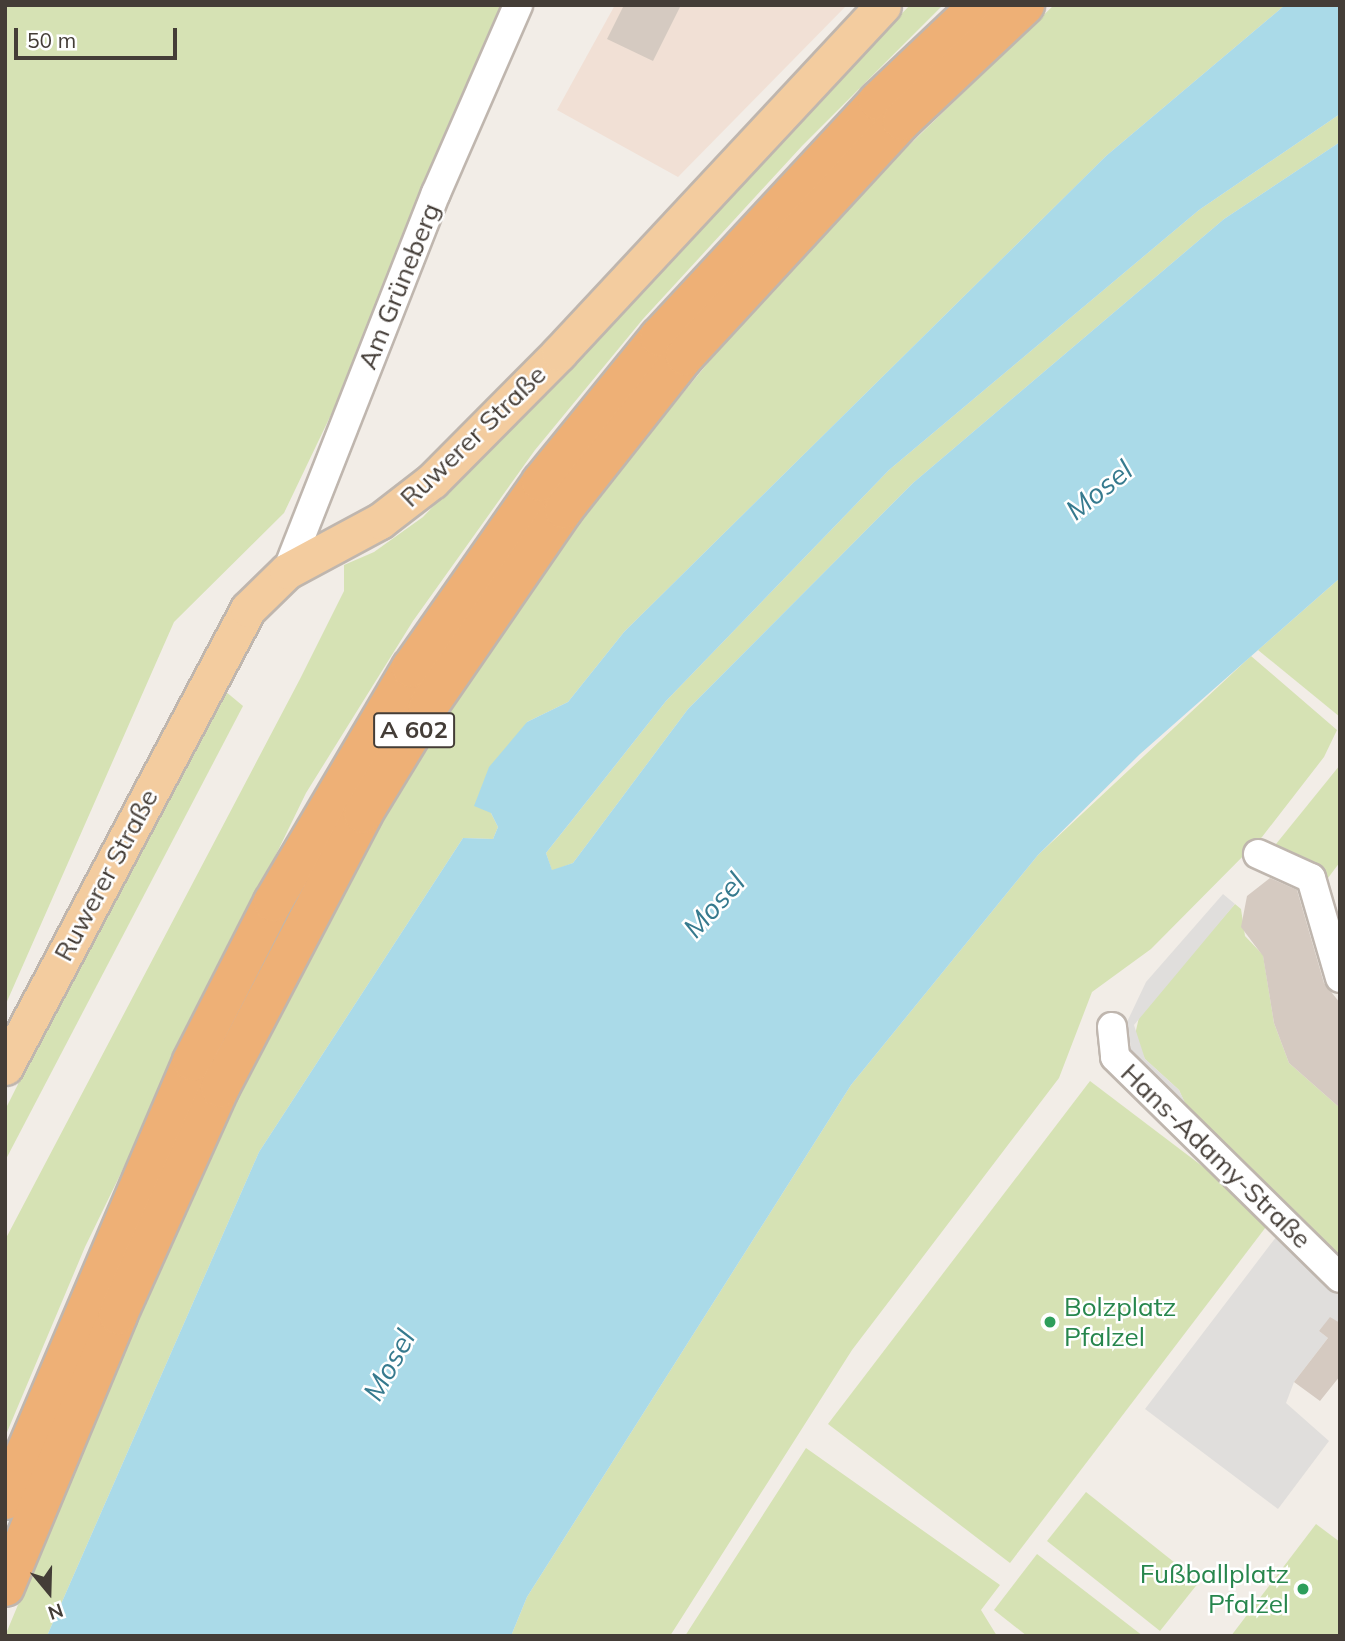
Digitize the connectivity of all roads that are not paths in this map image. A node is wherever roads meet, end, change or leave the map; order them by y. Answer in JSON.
{"nodes":[{"id":1,"x":518,"y":5,"type":"edge"},
{"id":2,"x":883,"y":5,"type":"edge"},
{"id":3,"x":979,"y":5,"type":"edge"},
{"id":4,"x":1025,"y":5,"type":"edge"},
{"id":5,"x":287,"y":571,"type":"junction"},
{"id":6,"x":1258,"y":854,"type":"dead end"},
{"id":7,"x":1340,"y":978,"type":"edge"},
{"id":8,"x":1112,"y":1027,"type":"dead end"},
{"id":9,"x":5,"y":1067,"type":"edge"},
{"id":10,"x":1340,"y":1278,"type":"edge"},
{"id":11,"x":5,"y":1500,"type":"edge"},
{"id":12,"x":5,"y":1587,"type":"edge"}],
"edges":[{"from":1,"to":5,"type":"street","name":"Am Grüneberg"},
{"from":2,"to":5,"type":"main road","name":"Ruwerer Straße"},
{"from":3,"to":11,"type":"highway","number":"A 602"},
{"from":4,"to":12,"type":"highway","number":"A 602"},
{"from":5,"to":9,"type":"main road","name":"Ruwerer Straße"},
{"from":6,"to":7,"type":"street"},
{"from":8,"to":10,"type":"street","name":"Hans-Adamy-Straße"}]}
